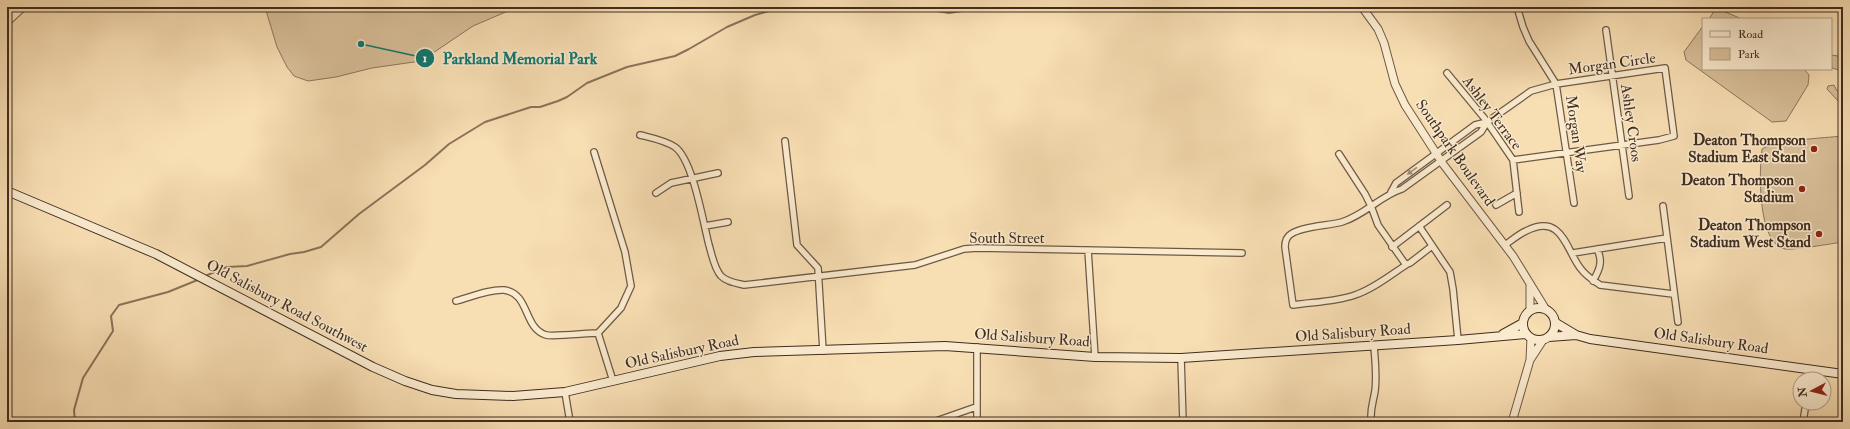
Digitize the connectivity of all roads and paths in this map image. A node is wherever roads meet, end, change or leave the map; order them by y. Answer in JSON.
{"nodes":[{"id":1,"x":23,"y":7,"type":"edge"},
{"id":2,"x":1362,"y":7,"type":"edge"},
{"id":3,"x":1517,"y":7,"type":"edge"},
{"id":4,"x":7,"y":22,"type":"edge"},
{"id":5,"x":1606,"y":30,"type":"dead end"},
{"id":6,"x":1447,"y":73,"type":"dead end"},
{"id":7,"x":1612,"y":76,"type":"junction"},
{"id":8,"x":1556,"y":84,"type":"junction"},
{"id":9,"x":1487,"y":122,"type":"junction"},
{"id":10,"x":1462,"y":134,"type":"junction"},
{"id":11,"x":640,"y":135,"type":"dead end"},
{"id":12,"x":785,"y":141,"type":"dead end"},
{"id":13,"x":1468,"y":141,"type":"junction"},
{"id":14,"x":1622,"y":145,"type":"junction"},
{"id":15,"x":594,"y":152,"type":"dead end"},
{"id":16,"x":1567,"y":153,"type":"junction"},
{"id":17,"x":1339,"y":154,"type":"dead end"},
{"id":18,"x":1436,"y":154,"type":"junction"},
{"id":19,"x":1441,"y":160,"type":"junction"},
{"id":20,"x":1513,"y":160,"type":"junction"},
{"id":21,"x":718,"y":173,"type":"dead end"},
{"id":22,"x":692,"y":177,"type":"junction"},
{"id":23,"x":7,"y":191,"type":"edge"},
{"id":24,"x":1391,"y":192,"type":"junction"},
{"id":25,"x":1517,"y":192,"type":"junction"},
{"id":26,"x":656,"y":193,"type":"dead end"},
{"id":27,"x":1629,"y":196,"type":"dead end"},
{"id":28,"x":1574,"y":203,"type":"dead end"},
{"id":29,"x":1496,"y":204,"type":"dead end"},
{"id":30,"x":1447,"y":205,"type":"dead end"},
{"id":31,"x":1371,"y":206,"type":"junction"},
{"id":32,"x":1663,"y":206,"type":"dead end"},
{"id":33,"x":1519,"y":212,"type":"dead end"},
{"id":34,"x":728,"y":222,"type":"dead end"},
{"id":35,"x":705,"y":226,"type":"junction"},
{"id":36,"x":1419,"y":226,"type":"junction"},
{"id":37,"x":1667,"y":238,"type":"junction"},
{"id":38,"x":1505,"y":244,"type":"junction"},
{"id":39,"x":1432,"y":246,"type":"junction"},
{"id":40,"x":1392,"y":247,"type":"junction"},
{"id":41,"x":1596,"y":249,"type":"junction"},
{"id":42,"x":1088,"y":250,"type":"junction"},
{"id":43,"x":1242,"y":253,"type":"dead end"},
{"id":44,"x":1573,"y":253,"type":"junction"},
{"id":45,"x":1405,"y":265,"type":"junction"},
{"id":46,"x":820,"y":277,"type":"junction"},
{"id":47,"x":1593,"y":281,"type":"junction"},
{"id":48,"x":1530,"y":286,"type":"junction"},
{"id":49,"x":1673,"y":294,"type":"junction"},
{"id":50,"x":456,"y":301,"type":"dead end"},
{"id":51,"x":1545,"y":308,"type":"junction"},
{"id":52,"x":1530,"y":310,"type":"junction"},
{"id":53,"x":1678,"y":322,"type":"dead end"},
{"id":54,"x":1523,"y":323,"type":"junction"},
{"id":55,"x":1556,"y":323,"type":"junction"},
{"id":56,"x":598,"y":332,"type":"junction"},
{"id":57,"x":1576,"y":335,"type":"junction"},
{"id":58,"x":1500,"y":336,"type":"junction"},
{"id":59,"x":1529,"y":336,"type":"junction"},
{"id":60,"x":1546,"y":338,"type":"junction"},
{"id":61,"x":1458,"y":340,"type":"junction"},
{"id":62,"x":1374,"y":346,"type":"junction"},
{"id":63,"x":977,"y":347,"type":"junction"},
{"id":64,"x":823,"y":351,"type":"junction"},
{"id":65,"x":1095,"y":357,"type":"junction"},
{"id":66,"x":1181,"y":358,"type":"junction"},
{"id":67,"x":1530,"y":360,"type":"junction"},
{"id":68,"x":1811,"y":369,"type":"joint"},
{"id":69,"x":1843,"y":374,"type":"edge"},
{"id":70,"x":613,"y":381,"type":"junction"},
{"id":71,"x":565,"y":392,"type":"junction"},
{"id":72,"x":976,"y":407,"type":"junction"},
{"id":73,"x":1805,"y":411,"type":"edge"},
{"id":74,"x":570,"y":422,"type":"edge"},
{"id":75,"x":933,"y":422,"type":"edge"},
{"id":76,"x":977,"y":422,"type":"edge"},
{"id":77,"x":1183,"y":422,"type":"edge"},
{"id":78,"x":1371,"y":422,"type":"edge"},
{"id":79,"x":1512,"y":422,"type":"edge"},
{"id":80,"x":1804,"y":422,"type":"edge"}],
"edges":[{"from":1,"to":4,"type":"street"},
{"from":2,"to":18,"type":"street","name":"Southpark Boulevard"},
{"from":3,"to":8,"type":"street","name":"Morgan Way"},
{"from":5,"to":7,"type":"street","name":"Ashley Croos"},
{"from":6,"to":9,"type":"street","name":"Ashley Terrace"},
{"from":7,"to":8,"type":"street","name":"Morgan Circle"},
{"from":7,"to":14,"type":"street","name":"Ashley Croos"},
{"from":7,"to":14,"type":"street","name":"Morgan Circle"},
{"from":8,"to":9,"type":"street","name":"Morgan Circle"},
{"from":8,"to":16,"type":"street","name":"Morgan Way"},
{"from":9,"to":10,"type":"street","name":"Morgan Circle"},
{"from":9,"to":13,"type":"street","name":"Morgan Circle"},
{"from":9,"to":20,"type":"street","name":"Ashley Terrace"},
{"from":10,"to":13,"type":"street"},
{"from":10,"to":18,"type":"street","name":"Morgan Circle"},
{"from":11,"to":22,"type":"street"},
{"from":12,"to":46,"type":"street"},
{"from":13,"to":19,"type":"street","name":"Morgan Circle"},
{"from":14,"to":16,"type":"street","name":"Morgan Circle"},
{"from":14,"to":27,"type":"street","name":"Ashley Croos"},
{"from":15,"to":56,"type":"street"},
{"from":16,"to":20,"type":"street","name":"Morgan Circle"},
{"from":16,"to":28,"type":"street","name":"Morgan Way"},
{"from":17,"to":31,"type":"street"},
{"from":18,"to":19,"type":"street","name":"Southpark Boulevard"},
{"from":18,"to":24,"type":"street","name":"Morgan Circle","one_way":true},
{"from":19,"to":24,"type":"street","name":"Morgan Circle"},
{"from":19,"to":38,"type":"street","name":"Southpark Boulevard"},
{"from":20,"to":25,"type":"street","name":"Ashley Terrace"},
{"from":21,"to":22,"type":"street"},
{"from":22,"to":26,"type":"street"},
{"from":22,"to":35,"type":"street"},
{"from":23,"to":71,"type":"main road","name":"Old Salisbury Road Southwest"},
{"from":24,"to":31,"type":"street","name":"Morgan Circle"},
{"from":25,"to":29,"type":"street"},
{"from":25,"to":33,"type":"street","name":"Ashley Terrace"},
{"from":30,"to":36,"type":"street"},
{"from":31,"to":40,"type":"street"},
{"from":31,"to":45,"type":"street","name":"Morgan Circle"},
{"from":32,"to":37,"type":"street"},
{"from":34,"to":35,"type":"street"},
{"from":35,"to":46,"type":"street","name":"South Street"},
{"from":36,"to":39,"type":"street"},
{"from":36,"to":40,"type":"street"},
{"from":37,"to":41,"type":"street"},
{"from":37,"to":49,"type":"street"},
{"from":38,"to":44,"type":"street"},
{"from":38,"to":48,"type":"street","name":"Southpark Boulevard"},
{"from":39,"to":45,"type":"street"},
{"from":39,"to":61,"type":"street"},
{"from":40,"to":45,"type":"street"},
{"from":41,"to":44,"type":"street"},
{"from":41,"to":47,"type":"street"},
{"from":42,"to":43,"type":"street","name":"South Street"},
{"from":42,"to":46,"type":"street","name":"South Street"},
{"from":42,"to":65,"type":"street"},
{"from":44,"to":47,"type":"street"},
{"from":46,"to":64,"type":"street"},
{"from":47,"to":49,"type":"street"},
{"from":48,"to":51,"type":"street","name":"Southpark Boulevard"},
{"from":48,"to":52,"type":"street"},
{"from":49,"to":53,"type":"street"},
{"from":50,"to":56,"type":"street"},
{"from":51,"to":52,"type":"main road"},
{"from":51,"to":55,"type":"main road","name":"Old Salisbury Road"},
{"from":52,"to":54,"type":"main road"},
{"from":54,"to":58,"type":"main road","name":"Old Salisbury Road"},
{"from":54,"to":59,"type":"main road"},
{"from":55,"to":57,"type":"main road","name":"Old Salisbury Road"},
{"from":55,"to":60,"type":"main road"},
{"from":56,"to":70,"type":"street"},
{"from":57,"to":60,"type":"main road","name":"Old Salisbury Road"},
{"from":57,"to":68,"type":"main road","name":"Old Salisbury Road"},
{"from":58,"to":59,"type":"main road","name":"Old Salisbury Road"},
{"from":58,"to":61,"type":"main road","name":"Old Salisbury Road"},
{"from":59,"to":60,"type":"main road","name":"Old Salisbury Road"},
{"from":59,"to":67,"type":"street"},
{"from":60,"to":67,"type":"street"},
{"from":61,"to":62,"type":"main road","name":"Old Salisbury Road"},
{"from":62,"to":66,"type":"main road","name":"Old Salisbury Road"},
{"from":62,"to":78,"type":"street"},
{"from":63,"to":64,"type":"main road","name":"Old Salisbury Road"},
{"from":63,"to":65,"type":"main road","name":"Old Salisbury Road"},
{"from":63,"to":72,"type":"street"},
{"from":64,"to":70,"type":"main road","name":"Old Salisbury Road"},
{"from":65,"to":66,"type":"main road","name":"Old Salisbury Road"},
{"from":66,"to":77,"type":"street"},
{"from":67,"to":79,"type":"street"},
{"from":68,"to":69,"type":"main road","name":"Old Salisbury Road"},
{"from":70,"to":71,"type":"main road","name":"Old Salisbury Road"},
{"from":71,"to":74,"type":"street"},
{"from":72,"to":75,"type":"street"},
{"from":72,"to":76,"type":"street"},
{"from":73,"to":80,"type":"street"}]}
